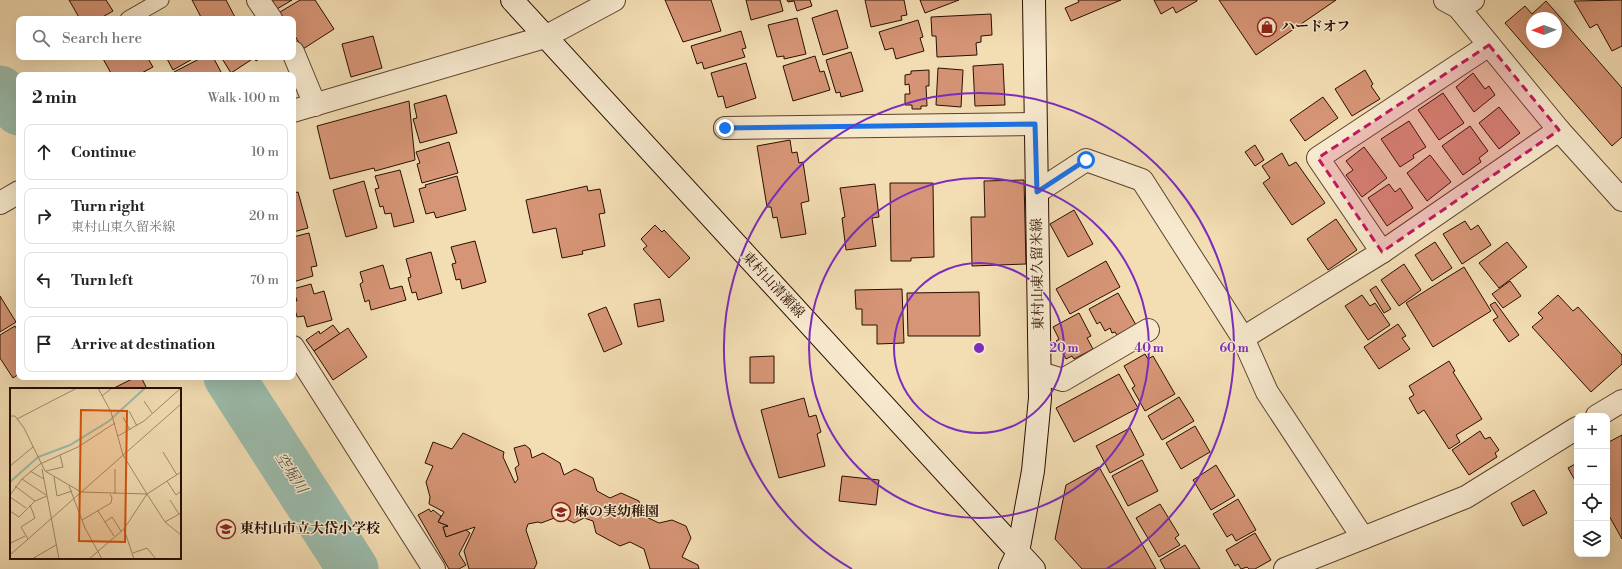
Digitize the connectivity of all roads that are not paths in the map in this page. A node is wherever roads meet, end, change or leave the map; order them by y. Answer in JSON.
{"nodes":[{"id":1,"x":161,"y":0,"type":"edge"},
{"id":2,"x":258,"y":0,"type":"edge"},
{"id":3,"x":512,"y":0,"type":"edge"},
{"id":4,"x":614,"y":0,"type":"edge"},
{"id":5,"x":1034,"y":0,"type":"edge"},
{"id":6,"x":1459,"y":2,"type":"edge"},
{"id":7,"x":133,"y":16,"type":"edge"},
{"id":8,"x":269,"y":16,"type":"edge"},
{"id":9,"x":546,"y":37,"type":"junction"},
{"id":10,"x":1489,"y":45,"type":"junction"},
{"id":11,"x":296,"y":59,"type":"edge"},
{"id":12,"x":315,"y":105,"type":"junction"},
{"id":13,"x":296,"y":109,"type":"edge"},
{"id":14,"x":1035,"y":124,"type":"junction"},
{"id":15,"x":725,"y":128,"type":"dead end"},
{"id":16,"x":1559,"y":130,"type":"junction"},
{"id":17,"x":1037,"y":192,"type":"junction"},
{"id":18,"x":1622,"y":200,"type":"edge"},
{"id":19,"x":1382,"y":252,"type":"junction"},
{"id":20,"x":1148,"y":330,"type":"dead end"},
{"id":21,"x":1243,"y":338,"type":"junction"},
{"id":22,"x":296,"y":352,"type":"edge"},
{"id":23,"x":1040,"y":373,"type":"junction"},
{"id":24,"x":1622,"y":401,"type":"edge"},
{"id":25,"x":1602,"y":413,"type":"edge"},
{"id":26,"x":1574,"y":430,"type":"edge"},
{"id":27,"x":1363,"y":538,"type":"junction"},
{"id":28,"x":1014,"y":561,"type":"edge"},
{"id":29,"x":434,"y":569,"type":"edge"},
{"id":30,"x":1034,"y":569,"type":"edge"},
{"id":31,"x":1285,"y":569,"type":"edge"}],
"edges":[{"from":1,"to":7,"type":"lane"},
{"from":2,"to":8,"type":"street"},
{"from":3,"to":9,"type":"street","name":"東村山清瀬線"},
{"from":4,"to":9,"type":"street"},
{"from":5,"to":14,"type":"street","name":"東村山東久留米線"},
{"from":6,"to":10,"type":"street"},
{"from":9,"to":12,"type":"street"},
{"from":9,"to":28,"type":"street","name":"東村山清瀬線"},
{"from":10,"to":16,"type":"street"},
{"from":10,"to":19,"type":"street"},
{"from":11,"to":12,"type":"street"},
{"from":12,"to":13,"type":"street"},
{"from":14,"to":15,"type":"street"},
{"from":14,"to":17,"type":"street","name":"東村山東久留米線"},
{"from":16,"to":18,"type":"street"},
{"from":16,"to":19,"type":"street"},
{"from":17,"to":21,"type":"street"},
{"from":17,"to":23,"type":"street","name":"東村山東久留米線"},
{"from":19,"to":21,"type":"street"},
{"from":20,"to":23,"type":"street"},
{"from":21,"to":27,"type":"street"},
{"from":22,"to":29,"type":"street"},
{"from":23,"to":28,"type":"street","name":"東村山東久留米線"},
{"from":24,"to":25,"type":"street"},
{"from":26,"to":27,"type":"street"},
{"from":27,"to":31,"type":"street"},
{"from":28,"to":30,"type":"street","name":"東村山清瀬線"}]}
